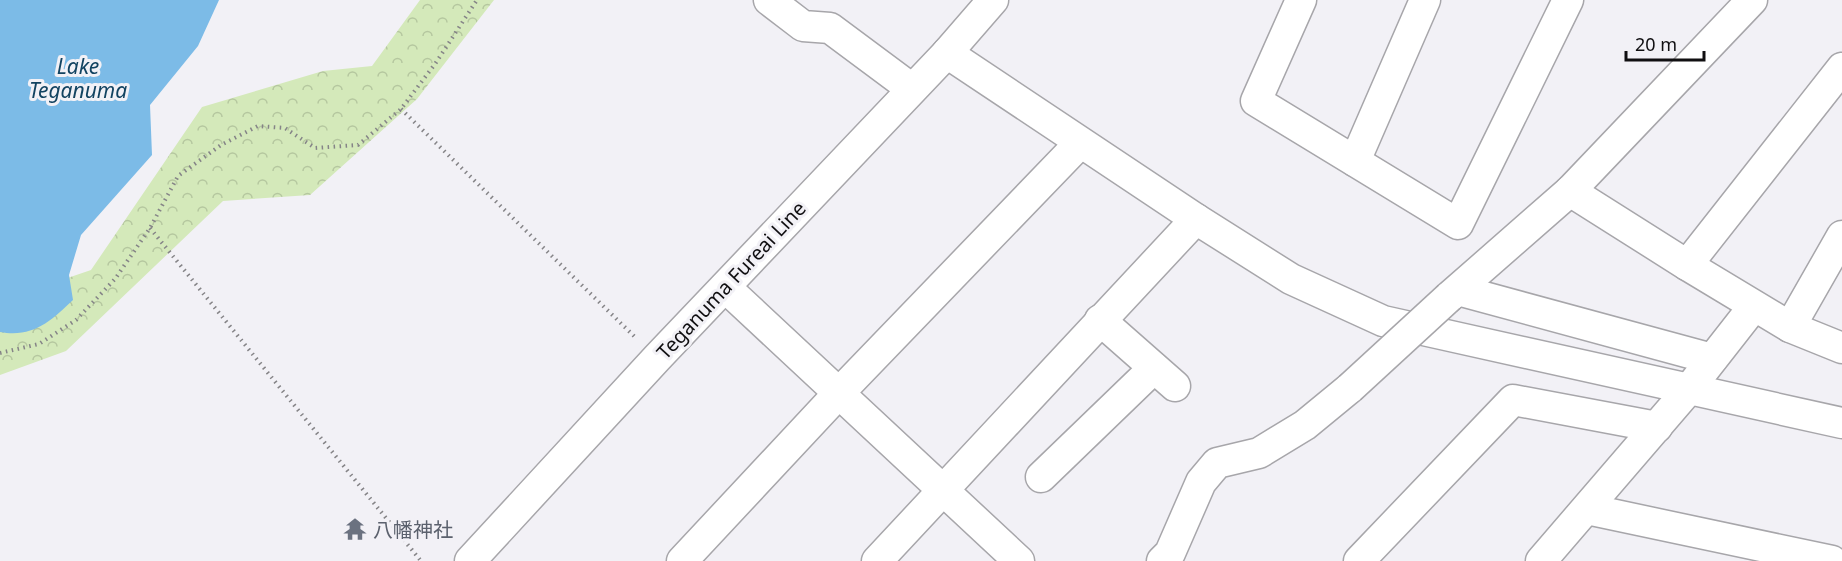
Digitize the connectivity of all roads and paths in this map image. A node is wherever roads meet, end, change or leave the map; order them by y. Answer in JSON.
{"nodes":[{"id":1,"x":477,"y":0,"type":"edge"},
{"id":2,"x":769,"y":0,"type":"edge"},
{"id":3,"x":993,"y":0,"type":"edge"},
{"id":4,"x":1301,"y":0,"type":"edge"},
{"id":5,"x":1425,"y":0,"type":"edge"},
{"id":6,"x":1568,"y":0,"type":"edge"},
{"id":7,"x":1752,"y":0,"type":"edge"},
{"id":8,"x":947,"y":53,"type":"junction"},
{"id":9,"x":1842,"y":68,"type":"edge"},
{"id":10,"x":912,"y":89,"type":"junction"},
{"id":11,"x":401,"y":109,"type":"junction"},
{"id":12,"x":1080,"y":143,"type":"junction"},
{"id":13,"x":1354,"y":161,"type":"junction"},
{"id":14,"x":1570,"y":191,"type":"junction"},
{"id":15,"x":1196,"y":219,"type":"junction"},
{"id":16,"x":150,"y":228,"type":"junction"},
{"id":17,"x":1842,"y":236,"type":"edge"},
{"id":18,"x":1687,"y":265,"type":"junction"},
{"id":19,"x":725,"y":287,"type":"junction"},
{"id":20,"x":1454,"y":294,"type":"junction"},
{"id":21,"x":1754,"y":306,"type":"junction"},
{"id":22,"x":1100,"y":320,"type":"junction"},
{"id":23,"x":1790,"y":327,"type":"junction"},
{"id":24,"x":1842,"y":348,"type":"edge"},
{"id":25,"x":0,"y":353,"type":"edge"},
{"id":26,"x":657,"y":358,"type":"junction"},
{"id":27,"x":1712,"y":359,"type":"junction"},
{"id":28,"x":1689,"y":389,"type":"junction"},
{"id":29,"x":838,"y":394,"type":"junction"},
{"id":30,"x":1842,"y":423,"type":"edge"},
{"id":31,"x":1657,"y":427,"type":"junction"},
{"id":32,"x":1041,"y":477,"type":"dead end"},
{"id":33,"x":943,"y":490,"type":"junction"},
{"id":34,"x":1587,"y":509,"type":"junction"},
{"id":35,"x":479,"y":558,"type":"edge"},
{"id":36,"x":421,"y":561,"type":"edge"},
{"id":37,"x":682,"y":561,"type":"edge"},
{"id":38,"x":877,"y":561,"type":"edge"},
{"id":39,"x":1019,"y":561,"type":"edge"},
{"id":40,"x":1162,"y":561,"type":"edge"},
{"id":41,"x":1359,"y":561,"type":"edge"},
{"id":42,"x":1541,"y":561,"type":"edge"},
{"id":43,"x":1832,"y":561,"type":"edge"}],
"edges":[{"from":1,"to":11,"type":"path"},
{"from":2,"to":10,"type":"street"},
{"from":3,"to":8,"type":"street","name":"Teganuma Fureai Line"},
{"from":4,"to":13,"type":"street"},
{"from":5,"to":13,"type":"street"},
{"from":6,"to":13,"type":"street"},
{"from":7,"to":14,"type":"street"},
{"from":8,"to":10,"type":"street","name":"Teganuma Fureai Line"},
{"from":8,"to":12,"type":"street"},
{"from":9,"to":18,"type":"street"},
{"from":10,"to":19,"type":"street","name":"Teganuma Fureai Line"},
{"from":11,"to":16,"type":"path"},
{"from":11,"to":26,"type":"path"},
{"from":12,"to":15,"type":"street"},
{"from":12,"to":29,"type":"street"},
{"from":14,"to":18,"type":"street"},
{"from":14,"to":20,"type":"street"},
{"from":15,"to":22,"type":"street"},
{"from":15,"to":28,"type":"street"},
{"from":16,"to":25,"type":"path"},
{"from":16,"to":36,"type":"path"},
{"from":17,"to":23,"type":"street"},
{"from":18,"to":21,"type":"street"},
{"from":19,"to":26,"type":"street","name":"Teganuma Fureai Line"},
{"from":19,"to":29,"type":"street"},
{"from":20,"to":27,"type":"street"},
{"from":20,"to":40,"type":"street","bridge":true},
{"from":21,"to":23,"type":"street"},
{"from":21,"to":27,"type":"street"},
{"from":22,"to":32,"type":"street"},
{"from":22,"to":33,"type":"street"},
{"from":23,"to":24,"type":"street"},
{"from":26,"to":35,"type":"street","name":"Teganuma Fureai Line"},
{"from":27,"to":28,"type":"street"},
{"from":28,"to":30,"type":"street"},
{"from":28,"to":31,"type":"street"},
{"from":29,"to":33,"type":"street"},
{"from":29,"to":37,"type":"street"},
{"from":31,"to":34,"type":"street"},
{"from":31,"to":41,"type":"street"},
{"from":33,"to":38,"type":"street"},
{"from":33,"to":39,"type":"street"},
{"from":34,"to":42,"type":"street"},
{"from":34,"to":43,"type":"street"}]}
